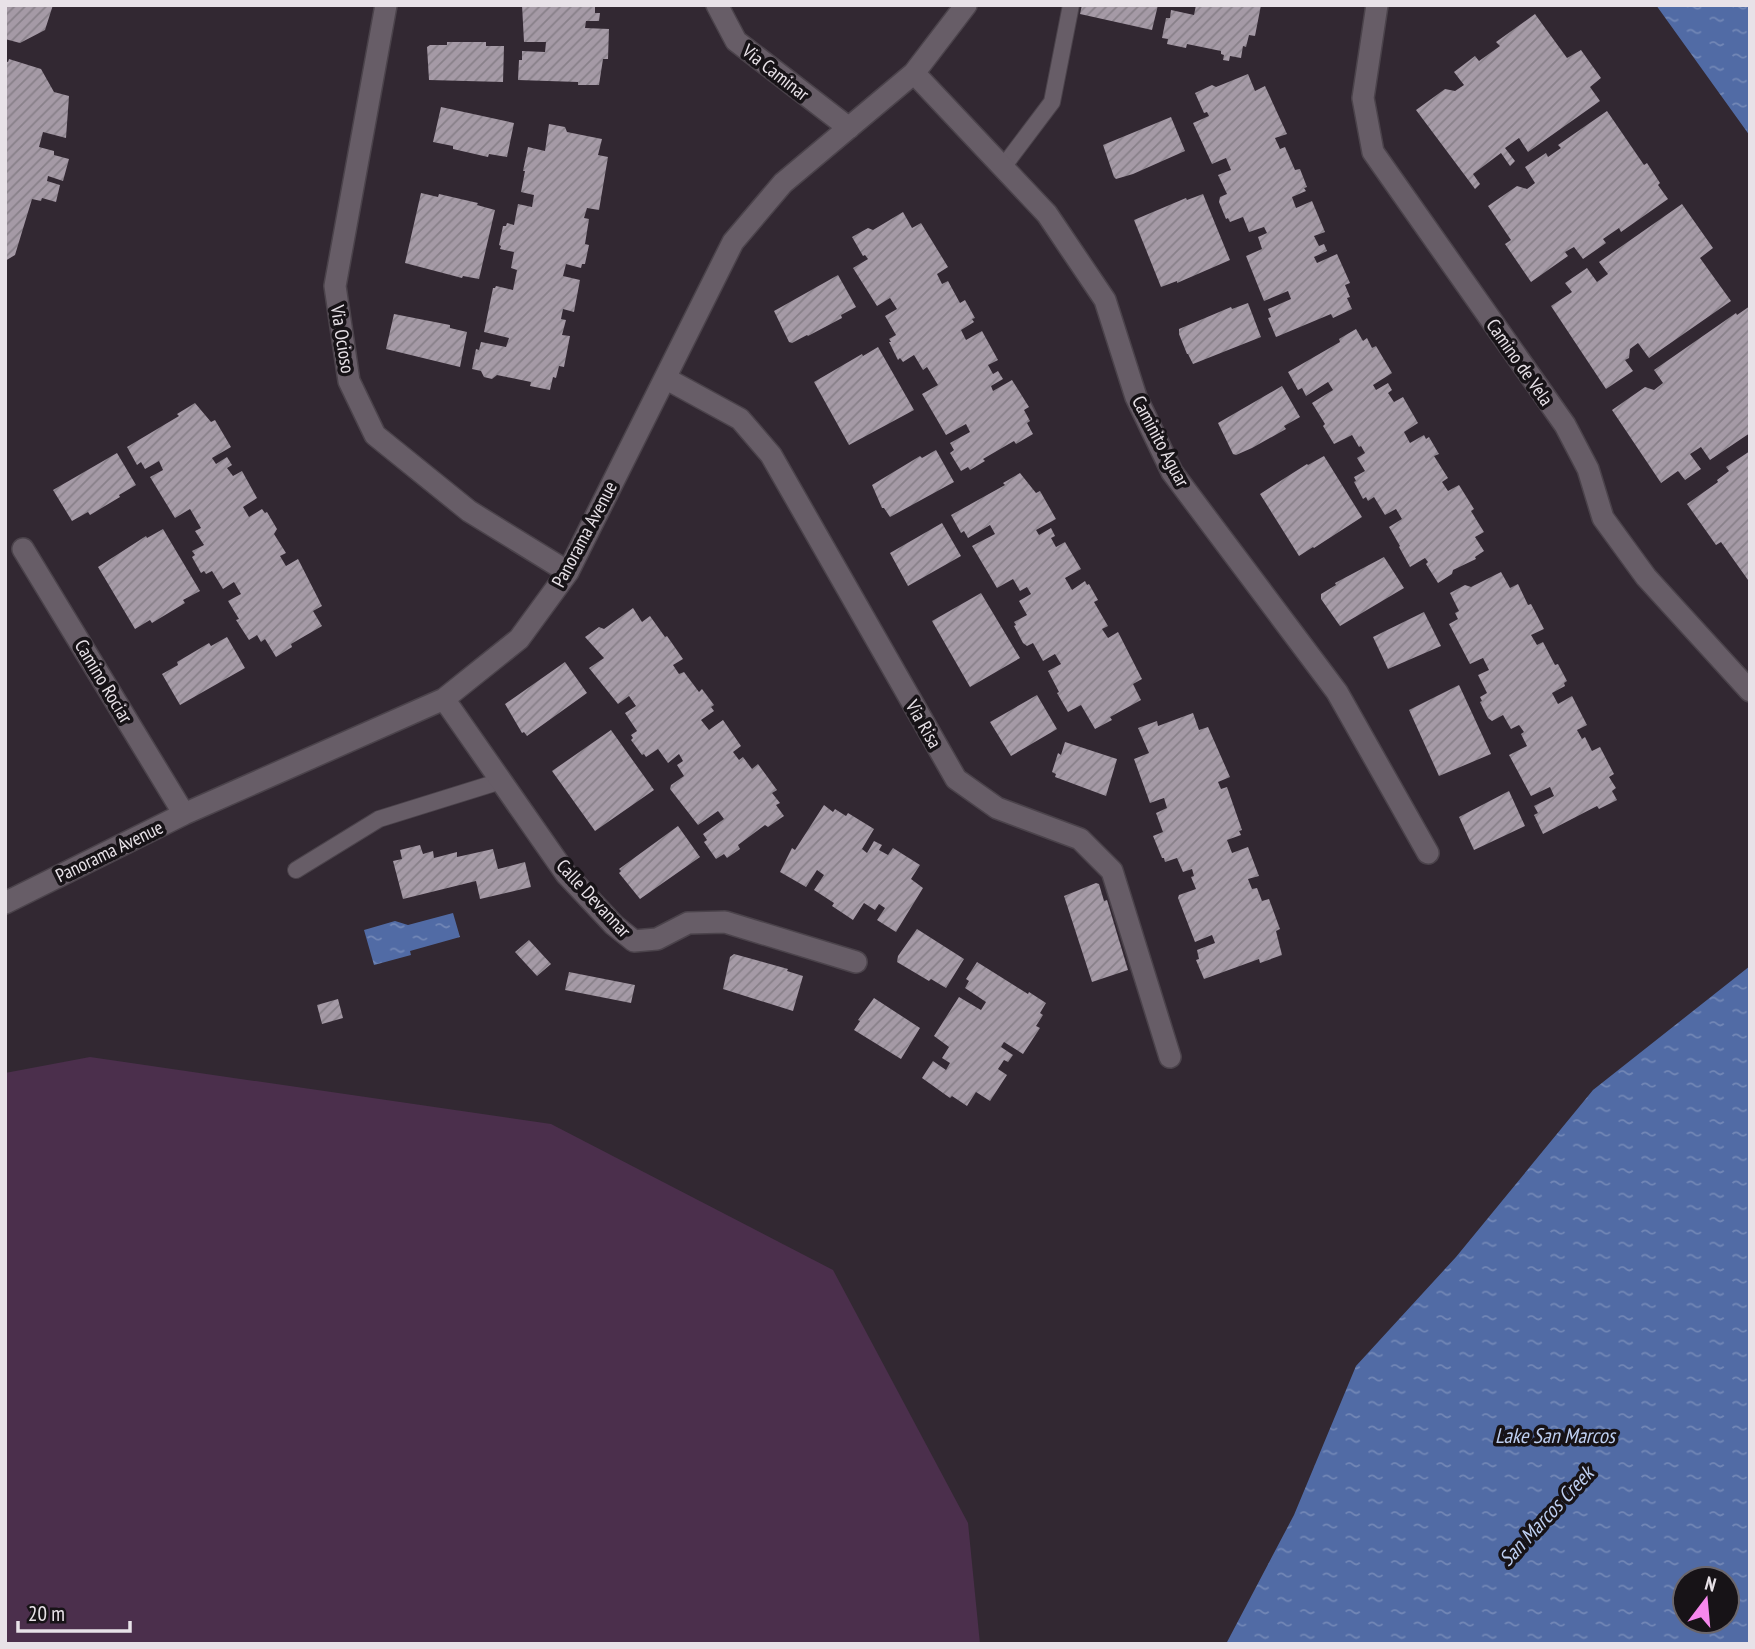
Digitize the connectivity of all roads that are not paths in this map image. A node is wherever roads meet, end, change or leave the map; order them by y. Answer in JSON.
{"nodes":[{"id":1,"x":386,"y":5,"type":"edge"},
{"id":2,"x":717,"y":5,"type":"edge"},
{"id":3,"x":966,"y":5,"type":"edge"},
{"id":4,"x":1071,"y":5,"type":"edge"},
{"id":5,"x":1377,"y":5,"type":"edge"},
{"id":6,"x":914,"y":73,"type":"junction"},
{"id":7,"x":849,"y":128,"type":"junction"},
{"id":8,"x":1003,"y":167,"type":"junction"},
{"id":9,"x":665,"y":378,"type":"junction"},
{"id":10,"x":23,"y":549,"type":"dead end"},
{"id":11,"x":568,"y":572,"type":"junction"},
{"id":12,"x":1750,"y":691,"type":"edge"},
{"id":13,"x":444,"y":699,"type":"junction"},
{"id":14,"x":502,"y":781,"type":"junction"},
{"id":15,"x":184,"y":814,"type":"junction"},
{"id":16,"x":1428,"y":853,"type":"dead end"},
{"id":17,"x":296,"y":870,"type":"dead end"},
{"id":18,"x":5,"y":902,"type":"edge"},
{"id":19,"x":856,"y":962,"type":"dead end"},
{"id":20,"x":1170,"y":1057,"type":"dead end"}],
"edges":[{"from":1,"to":11,"type":"street","name":"Via Ocioso"},
{"from":2,"to":7,"type":"street","name":"Via Caminar"},
{"from":3,"to":6,"type":"street","name":"Panorama Avenue"},
{"from":4,"to":8,"type":"lane"},
{"from":5,"to":12,"type":"street","name":"Camino de Vela"},
{"from":6,"to":7,"type":"street","name":"Panorama Avenue"},
{"from":6,"to":8,"type":"street","name":"Caminito Aguar"},
{"from":7,"to":9,"type":"street","name":"Panorama Avenue"},
{"from":8,"to":16,"type":"street","name":"Caminito Aguar"},
{"from":9,"to":11,"type":"street","name":"Panorama Avenue"},
{"from":9,"to":20,"type":"street","name":"Via Risa"},
{"from":10,"to":15,"type":"street","name":"Camino Rociar"},
{"from":11,"to":13,"type":"street","name":"Panorama Avenue"},
{"from":13,"to":14,"type":"street","name":"Calle Devannar"},
{"from":13,"to":15,"type":"street","name":"Panorama Avenue"},
{"from":14,"to":17,"type":"lane"},
{"from":14,"to":19,"type":"street","name":"Calle Devannar"},
{"from":15,"to":18,"type":"street","name":"Panorama Avenue"}]}
